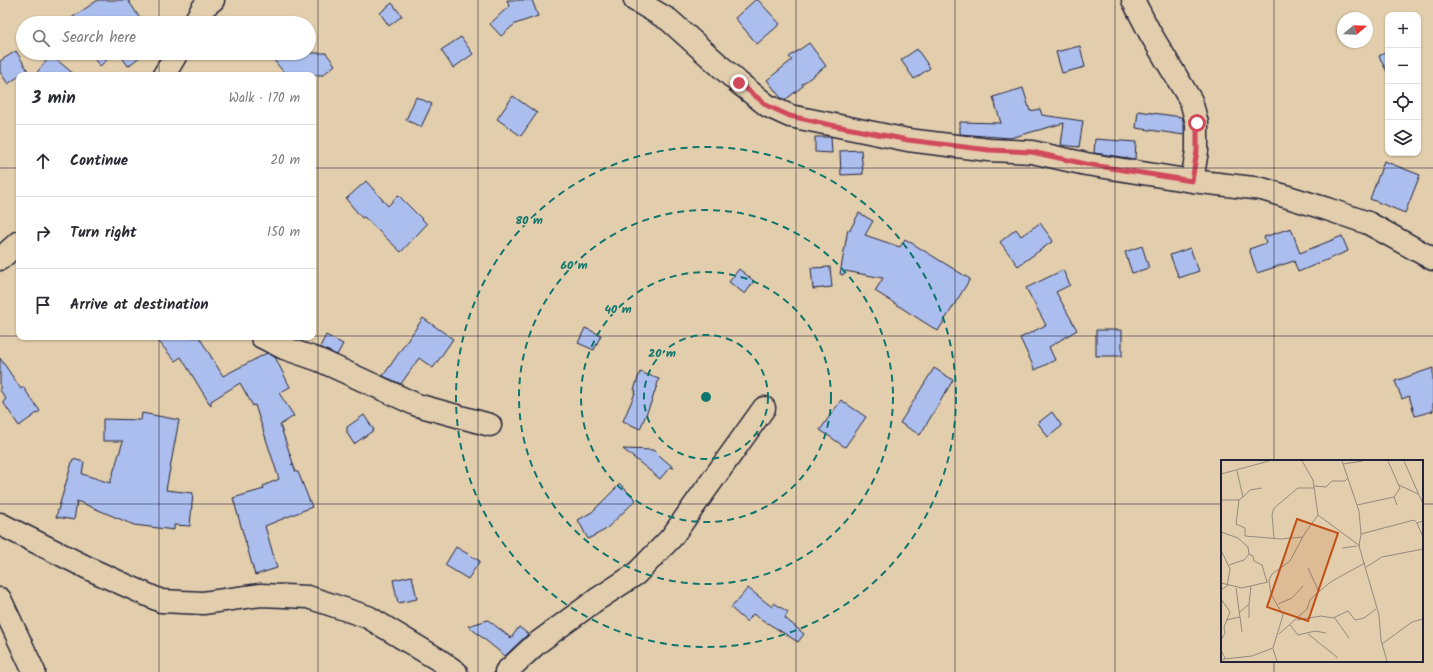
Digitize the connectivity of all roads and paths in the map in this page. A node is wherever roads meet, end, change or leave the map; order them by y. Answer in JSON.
{"nodes":[{"id":1,"x":214,"y":0,"type":"edge"},
{"id":2,"x":635,"y":0,"type":"edge"},
{"id":3,"x":1133,"y":0,"type":"edge"},
{"id":4,"x":198,"y":16,"type":"edge"},
{"id":5,"x":173,"y":60,"type":"edge"},
{"id":6,"x":166,"y":72,"type":"edge"},
{"id":7,"x":1192,"y":181,"type":"junction"},
{"id":8,"x":16,"y":245,"type":"edge"},
{"id":9,"x":0,"y":259,"type":"edge"},
{"id":10,"x":1433,"y":259,"type":"edge"},
{"id":11,"x":268,"y":340,"type":"edge"},
{"id":12,"x":764,"y":408,"type":"dead end"},
{"id":13,"x":490,"y":425,"type":"dead end"},
{"id":14,"x":0,"y":524,"type":"edge"},
{"id":15,"x":0,"y":599,"type":"edge"},
{"id":16,"x":34,"y":672,"type":"edge"},
{"id":17,"x":456,"y":672,"type":"edge"},
{"id":18,"x":506,"y":672,"type":"edge"}],
"edges":[{"from":1,"to":4,"type":"street"},
{"from":2,"to":7,"type":"street"},
{"from":3,"to":7,"type":"street"},
{"from":5,"to":6,"type":"street"},
{"from":7,"to":10,"type":"street"},
{"from":8,"to":9,"type":"street"},
{"from":11,"to":13,"type":"street"},
{"from":12,"to":18,"type":"street"},
{"from":14,"to":17,"type":"street"},
{"from":15,"to":16,"type":"street"}]}
